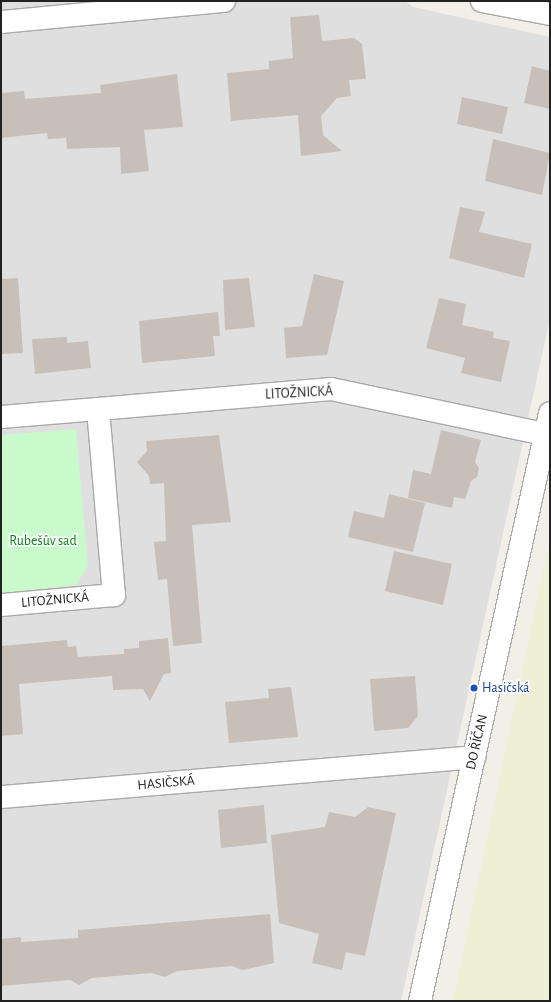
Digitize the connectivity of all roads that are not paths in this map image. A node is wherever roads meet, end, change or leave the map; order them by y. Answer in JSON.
{"nodes":[{"id":1,"x":224,"y":1,"type":"edge"},
{"id":2,"x":482,"y":1,"type":"edge"},
{"id":3,"x":550,"y":14,"type":"edge"},
{"id":4,"x":1,"y":22,"type":"edge"},
{"id":5,"x":98,"y":409,"type":"junction"},
{"id":6,"x":550,"y":413,"type":"edge"},
{"id":7,"x":1,"y":417,"type":"edge"},
{"id":8,"x":545,"y":434,"type":"junction"},
{"id":9,"x":1,"y":605,"type":"edge"},
{"id":10,"x":474,"y":757,"type":"junction"},
{"id":11,"x":1,"y":797,"type":"edge"},
{"id":12,"x":420,"y":1001,"type":"edge"}],
"edges":[{"from":1,"to":4,"type":"street"},
{"from":2,"to":3,"type":"street"},
{"from":5,"to":7,"type":"street","name":"LITOŽNICKÁ"},
{"from":5,"to":8,"type":"street","name":"LITOŽNICKÁ"},
{"from":5,"to":9,"type":"street","name":"LITOŽNICKÁ"},
{"from":6,"to":8,"type":"street","name":"DO ŘÍČAN"},
{"from":8,"to":10,"type":"street","name":"DO ŘÍČAN"},
{"from":10,"to":11,"type":"street","name":"HASIČSKÁ"},
{"from":10,"to":12,"type":"street","name":"DO ŘÍČAN"}]}
